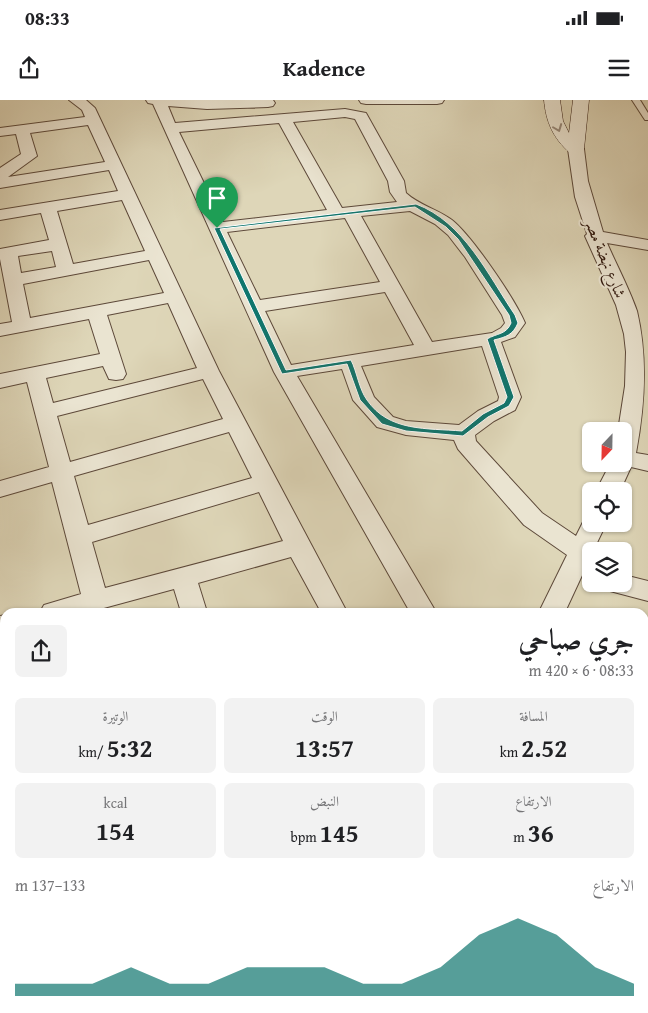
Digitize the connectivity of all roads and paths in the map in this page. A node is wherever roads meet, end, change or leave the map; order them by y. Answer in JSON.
{"nodes":[{"id":1,"x":76,"y":100,"type":"edge"},
{"id":2,"x":326,"y":100,"type":"edge"},
{"id":3,"x":333,"y":100,"type":"edge"},
{"id":4,"x":366,"y":100,"type":"edge"},
{"id":5,"x":437,"y":100,"type":"edge"},
{"id":6,"x":552,"y":100,"type":"edge"},
{"id":7,"x":581,"y":100,"type":"edge"},
{"id":8,"x":636,"y":100,"type":"edge"},
{"id":9,"x":156,"y":101,"type":"edge"},
{"id":10,"x":281,"y":110,"type":"junction"},
{"id":11,"x":648,"y":118,"type":"edge"},
{"id":12,"x":93,"y":120,"type":"junction"},
{"id":13,"x":170,"y":128,"type":"junction"},
{"id":14,"x":22,"y":130,"type":"junction"},
{"id":15,"x":0,"y":132,"type":"edge"},
{"id":16,"x":576,"y":149,"type":"junction"},
{"id":17,"x":28,"y":156,"type":"junction"},
{"id":18,"x":0,"y":160,"type":"edge"},
{"id":19,"x":113,"y":165,"type":"junction"},
{"id":20,"x":0,"y":175,"type":"edge"},
{"id":21,"x":0,"y":183,"type":"edge"},
{"id":22,"x":128,"y":194,"type":"junction"},
{"id":23,"x":416,"y":205,"type":"junction"},
{"id":24,"x":48,"y":207,"type":"junction"},
{"id":25,"x":344,"y":214,"type":"junction"},
{"id":26,"x":0,"y":215,"type":"edge"},
{"id":27,"x":217,"y":228,"type":"junction"},
{"id":28,"x":594,"y":236,"type":"junction"},
{"id":29,"x":59,"y":244,"type":"junction"},
{"id":30,"x":648,"y":245,"type":"edge"},
{"id":31,"x":4,"y":254,"type":"edge"},
{"id":32,"x":155,"y":254,"type":"junction"},
{"id":33,"x":66,"y":270,"type":"junction"},
{"id":34,"x":14,"y":280,"type":"junction"},
{"id":35,"x":391,"y":286,"type":"junction"},
{"id":36,"x":175,"y":296,"type":"junction"},
{"id":37,"x":254,"y":307,"type":"junction"},
{"id":38,"x":96,"y":311,"type":"junction"},
{"id":39,"x":639,"y":317,"type":"edge"},
{"id":40,"x":22,"y":326,"type":"junction"},
{"id":41,"x":0,"y":330,"type":"edge"},
{"id":42,"x":490,"y":339,"type":"junction"},
{"id":43,"x":426,"y":349,"type":"junction"},
{"id":44,"x":110,"y":358,"type":"junction"},
{"id":45,"x":349,"y":362,"type":"junction"},
{"id":46,"x":209,"y":371,"type":"junction"},
{"id":47,"x":284,"y":372,"type":"junction"},
{"id":48,"x":35,"y":374,"type":"junction"},
{"id":49,"x":0,"y":381,"type":"edge"},
{"id":50,"x":124,"y":393,"type":"junction"},
{"id":51,"x":45,"y":412,"type":"junction"},
{"id":52,"x":631,"y":422,"type":"edge"},
{"id":53,"x":236,"y":423,"type":"junction"},
{"id":54,"x":463,"y":433,"type":"junction"},
{"id":55,"x":632,"y":459,"type":"edge"},
{"id":56,"x":648,"y":463,"type":"edge"},
{"id":57,"x":61,"y":472,"type":"junction"},
{"id":58,"x":266,"y":482,"type":"junction"},
{"id":59,"x":0,"y":488,"type":"edge"},
{"id":60,"x":592,"y":532,"type":"edge"},
{"id":61,"x":79,"y":537,"type":"junction"},
{"id":62,"x":298,"y":546,"type":"junction"},
{"id":63,"x":581,"y":567,"type":"edge"},
{"id":64,"x":183,"y":577,"type":"junction"},
{"id":65,"x":632,"y":587,"type":"edge"},
{"id":66,"x":648,"y":591,"type":"edge"},
{"id":67,"x":96,"y":601,"type":"junction"},
{"id":68,"x":69,"y":608,"type":"edge"},
{"id":69,"x":193,"y":608,"type":"edge"},
{"id":70,"x":332,"y":608,"type":"edge"},
{"id":71,"x":421,"y":608,"type":"edge"},
{"id":72,"x":555,"y":608,"type":"edge"}],
"edges":[{"from":1,"to":12,"type":"street"},
{"from":2,"to":3,"type":"street"},
{"from":4,"to":5,"type":"street"},
{"from":6,"to":16,"type":"street","one_way":true},
{"from":7,"to":16,"type":"street","name":"شارع نهضة مصر"},
{"from":8,"to":11,"type":"lane"},
{"from":9,"to":10,"type":"street"},
{"from":9,"to":13,"type":"street"},
{"from":10,"to":13,"type":"street"},
{"from":10,"to":23,"type":"street"},
{"from":10,"to":25,"type":"street"},
{"from":12,"to":14,"type":"street"},
{"from":12,"to":19,"type":"street"},
{"from":13,"to":27,"type":"street"},
{"from":14,"to":15,"type":"street"},
{"from":14,"to":17,"type":"street"},
{"from":16,"to":28,"type":"street","name":"شارع نهضة مصر"},
{"from":17,"to":18,"type":"street"},
{"from":17,"to":20,"type":"street"},
{"from":19,"to":21,"type":"street"},
{"from":19,"to":22,"type":"street"},
{"from":22,"to":24,"type":"street"},
{"from":22,"to":32,"type":"street"},
{"from":23,"to":25,"type":"street"},
{"from":23,"to":42,"type":"street"},
{"from":24,"to":26,"type":"street"},
{"from":24,"to":29,"type":"street"},
{"from":25,"to":27,"type":"street"},
{"from":25,"to":35,"type":"street"},
{"from":27,"to":37,"type":"street"},
{"from":28,"to":30,"type":"street"},
{"from":28,"to":39,"type":"street","name":"شارع نهضة مصر"},
{"from":29,"to":31,"type":"street"},
{"from":29,"to":33,"type":"street"},
{"from":31,"to":34,"type":"street"},
{"from":32,"to":33,"type":"street"},
{"from":32,"to":36,"type":"street"},
{"from":33,"to":34,"type":"street"},
{"from":34,"to":40,"type":"street"},
{"from":35,"to":37,"type":"street"},
{"from":35,"to":43,"type":"street"},
{"from":36,"to":38,"type":"street"},
{"from":36,"to":46,"type":"street"},
{"from":37,"to":47,"type":"street"},
{"from":38,"to":40,"type":"street"},
{"from":38,"to":44,"type":"street"},
{"from":39,"to":52,"type":"street","name":"شارع نهضة مصر"},
{"from":40,"to":41,"type":"street"},
{"from":42,"to":43,"type":"street"},
{"from":42,"to":54,"type":"street"},
{"from":43,"to":45,"type":"street"},
{"from":44,"to":48,"type":"street"},
{"from":44,"to":50,"type":"street"},
{"from":45,"to":47,"type":"street"},
{"from":45,"to":54,"type":"street"},
{"from":46,"to":50,"type":"street"},
{"from":46,"to":53,"type":"street"},
{"from":47,"to":71,"type":"street"},
{"from":48,"to":49,"type":"street"},
{"from":48,"to":51,"type":"street"},
{"from":50,"to":51,"type":"street"},
{"from":51,"to":57,"type":"street"},
{"from":53,"to":57,"type":"street"},
{"from":53,"to":58,"type":"street"},
{"from":54,"to":63,"type":"street"},
{"from":55,"to":56,"type":"street"},
{"from":57,"to":59,"type":"street"},
{"from":57,"to":61,"type":"street"},
{"from":58,"to":61,"type":"street"},
{"from":58,"to":62,"type":"street"},
{"from":60,"to":63,"type":"street"},
{"from":61,"to":67,"type":"street"},
{"from":62,"to":64,"type":"street"},
{"from":62,"to":70,"type":"street"},
{"from":63,"to":72,"type":"street"},
{"from":64,"to":67,"type":"street"},
{"from":64,"to":69,"type":"street"},
{"from":65,"to":66,"type":"street"},
{"from":67,"to":68,"type":"street"}]}
